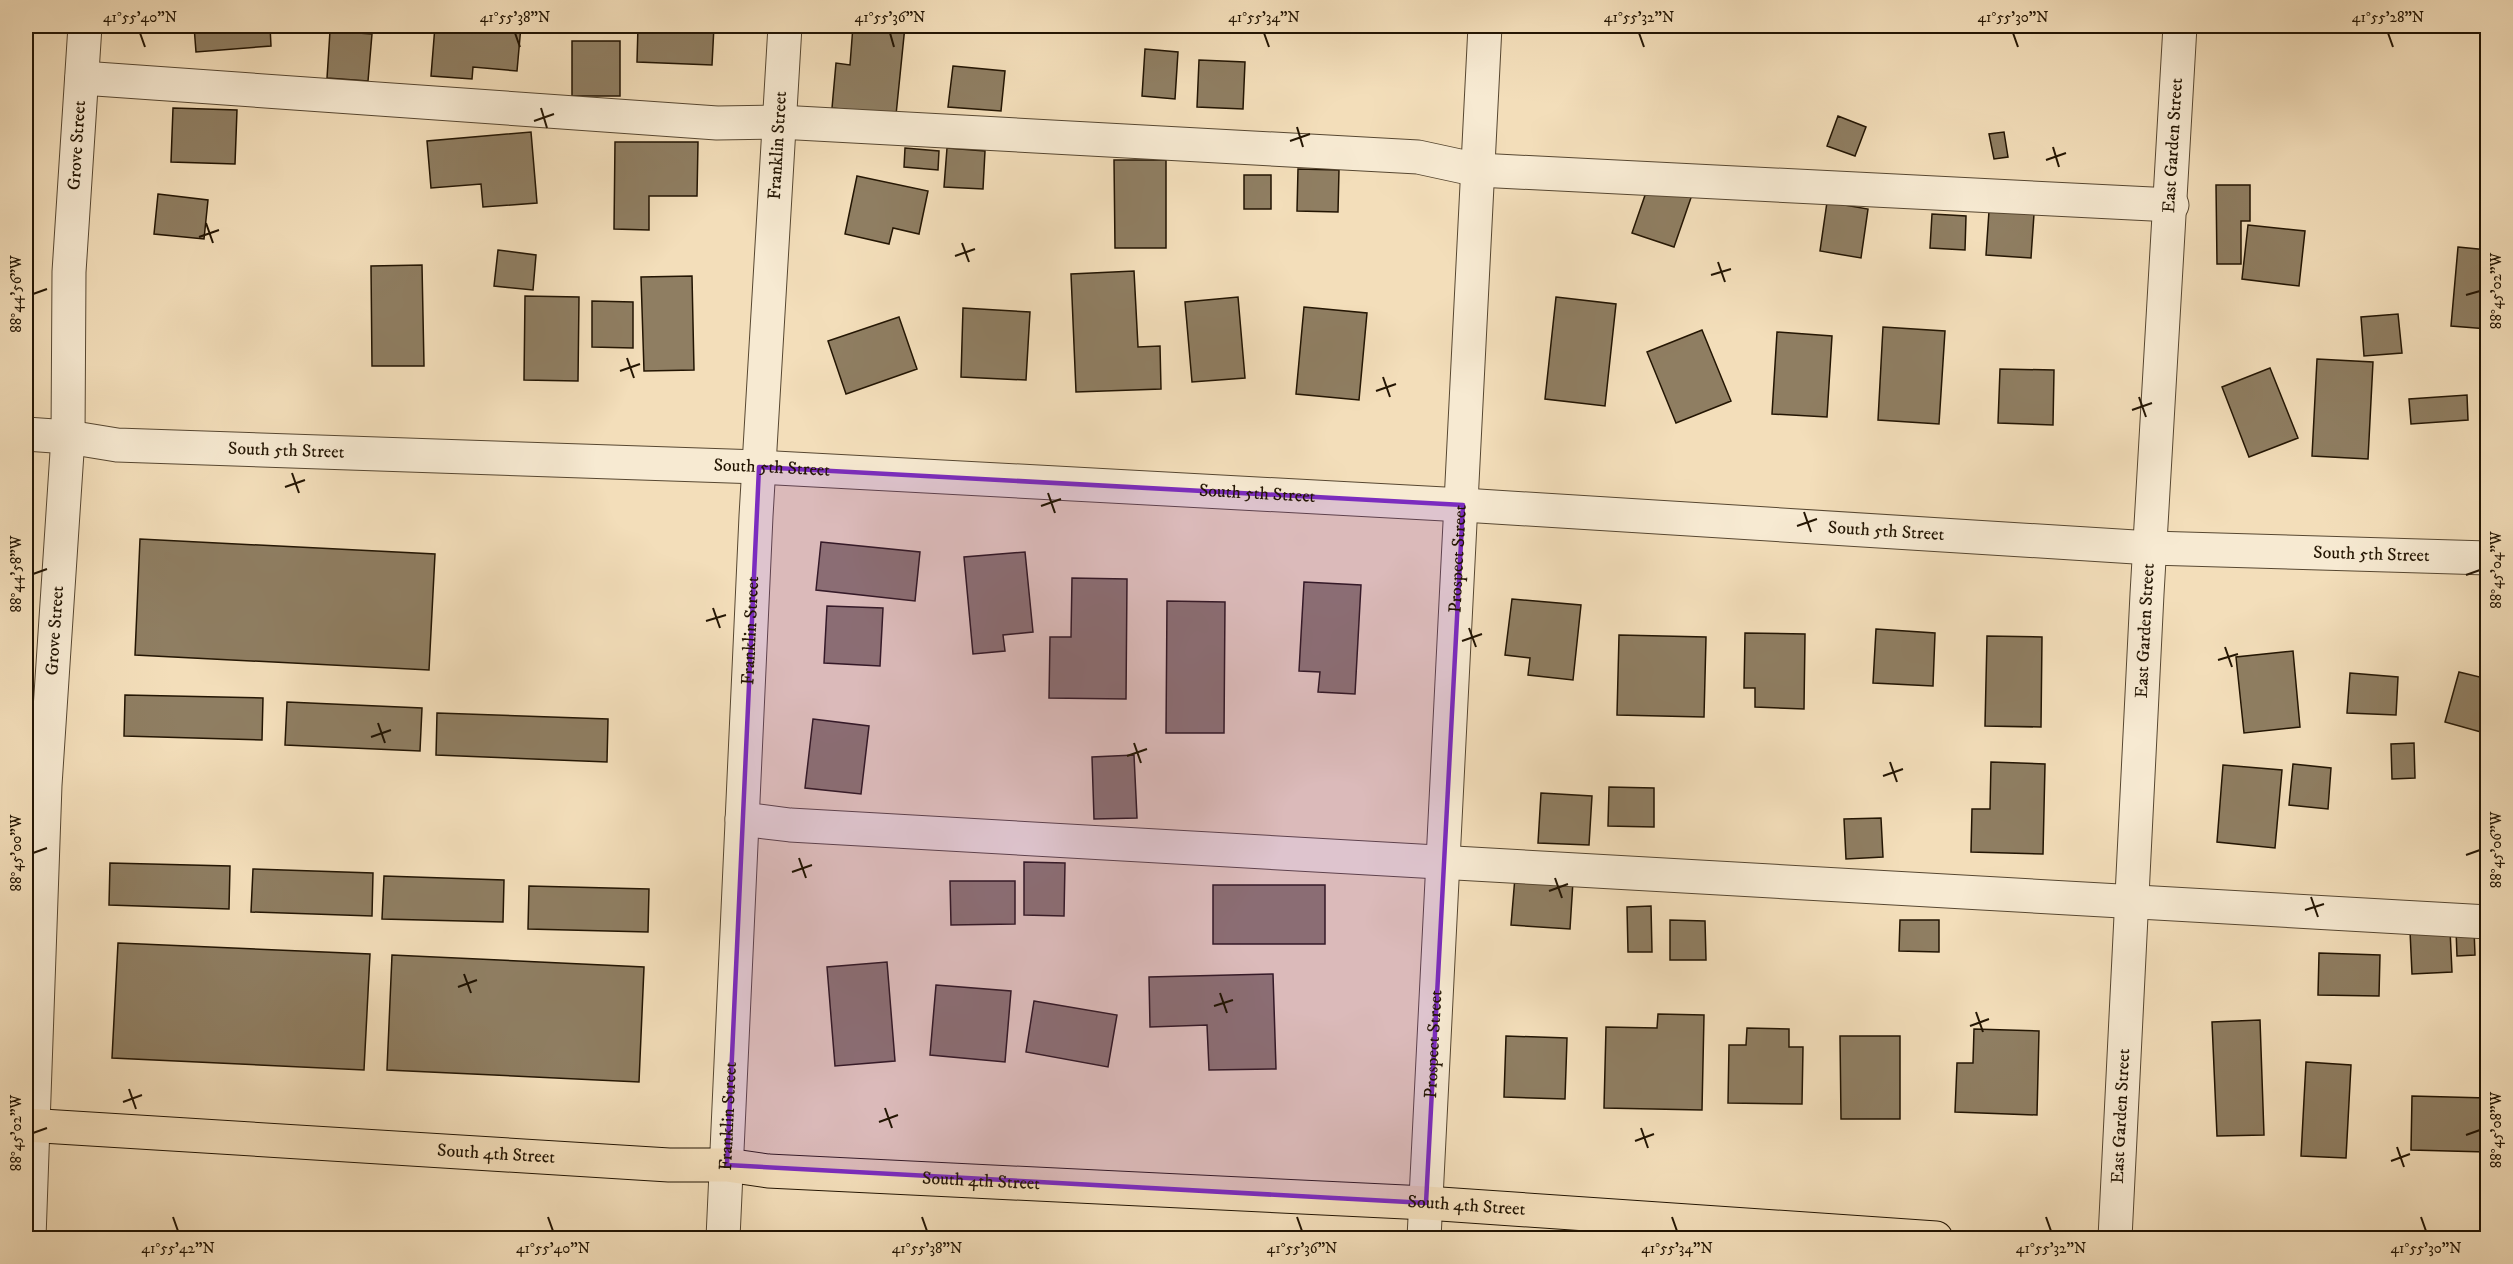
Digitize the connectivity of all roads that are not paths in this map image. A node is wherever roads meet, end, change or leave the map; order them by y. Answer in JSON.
{"nodes":[{"id":1,"x":85,"y":26,"type":"edge"},
{"id":2,"x":784,"y":26,"type":"edge"},
{"id":3,"x":1485,"y":26,"type":"edge"},
{"id":4,"x":2180,"y":26,"type":"edge"},
{"id":5,"x":82,"y":78,"type":"junction"},
{"id":6,"x":779,"y":122,"type":"junction"},
{"id":7,"x":1478,"y":170,"type":"junction"},
{"id":8,"x":2172,"y":204,"type":"junction"},
{"id":9,"x":26,"y":434,"type":"edge"},
{"id":10,"x":68,"y":437,"type":"junction"},
{"id":11,"x":759,"y":467,"type":"junction"},
{"id":12,"x":1463,"y":505,"type":"junction"},
{"id":13,"x":2151,"y":548,"type":"junction"},
{"id":14,"x":2487,"y":558,"type":"edge"},
{"id":15,"x":742,"y":819,"type":"junction"},
{"id":16,"x":1443,"y":861,"type":"junction"},
{"id":17,"x":2132,"y":900,"type":"junction"},
{"id":18,"x":2487,"y":922,"type":"edge"},
{"id":19,"x":29,"y":1126,"type":"edge"},
{"id":20,"x":727,"y":1165,"type":"junction"},
{"id":21,"x":1426,"y":1203,"type":"junction"},
{"id":22,"x":29,"y":1239,"type":"edge"},
{"id":23,"x":723,"y":1239,"type":"edge"},
{"id":24,"x":1424,"y":1239,"type":"edge"},
{"id":25,"x":1936,"y":1239,"type":"edge"},
{"id":26,"x":2115,"y":1239,"type":"edge"}],
"edges":[{"from":1,"to":5,"type":"street","name":"Grove Street"},
{"from":2,"to":6,"type":"street","name":"Franklin Street"},
{"from":3,"to":7,"type":"street","name":"Prospect Street"},
{"from":4,"to":8,"type":"street","name":"East Garden Street"},
{"from":5,"to":6,"type":"street"},
{"from":5,"to":10,"type":"street","name":"Grove Street"},
{"from":6,"to":7,"type":"street"},
{"from":6,"to":11,"type":"street","name":"Franklin Street"},
{"from":7,"to":8,"type":"street"},
{"from":7,"to":12,"type":"street","name":"Prospect Street"},
{"from":8,"to":13,"type":"street","name":"East Garden Street"},
{"from":9,"to":10,"type":"street","name":"South 5th Street"},
{"from":10,"to":11,"type":"street","name":"South 5th Street"},
{"from":10,"to":19,"type":"street","name":"Grove Street"},
{"from":11,"to":12,"type":"street","name":"South 5th Street"},
{"from":11,"to":15,"type":"street","name":"Franklin Street"},
{"from":12,"to":13,"type":"street","name":"South 5th Street"},
{"from":12,"to":16,"type":"street","name":"Prospect Street"},
{"from":13,"to":14,"type":"street","name":"South 5th Street"},
{"from":13,"to":17,"type":"street","name":"East Garden Street"},
{"from":15,"to":16,"type":"street"},
{"from":15,"to":20,"type":"street","name":"Franklin Street"},
{"from":16,"to":17,"type":"street"},
{"from":16,"to":21,"type":"street","name":"Prospect Street"},
{"from":17,"to":18,"type":"street"},
{"from":17,"to":26,"type":"street","name":"East Garden Street"},
{"from":19,"to":20,"type":"main road","name":"South 4th Street"},
{"from":19,"to":22,"type":"street","name":"Grove Street"},
{"from":20,"to":21,"type":"main road","name":"South 4th Street"},
{"from":20,"to":23,"type":"street","name":"Franklin Street"},
{"from":21,"to":24,"type":"street","name":"Prospect Street"},
{"from":21,"to":25,"type":"main road","name":"South 4th Street"}]}
